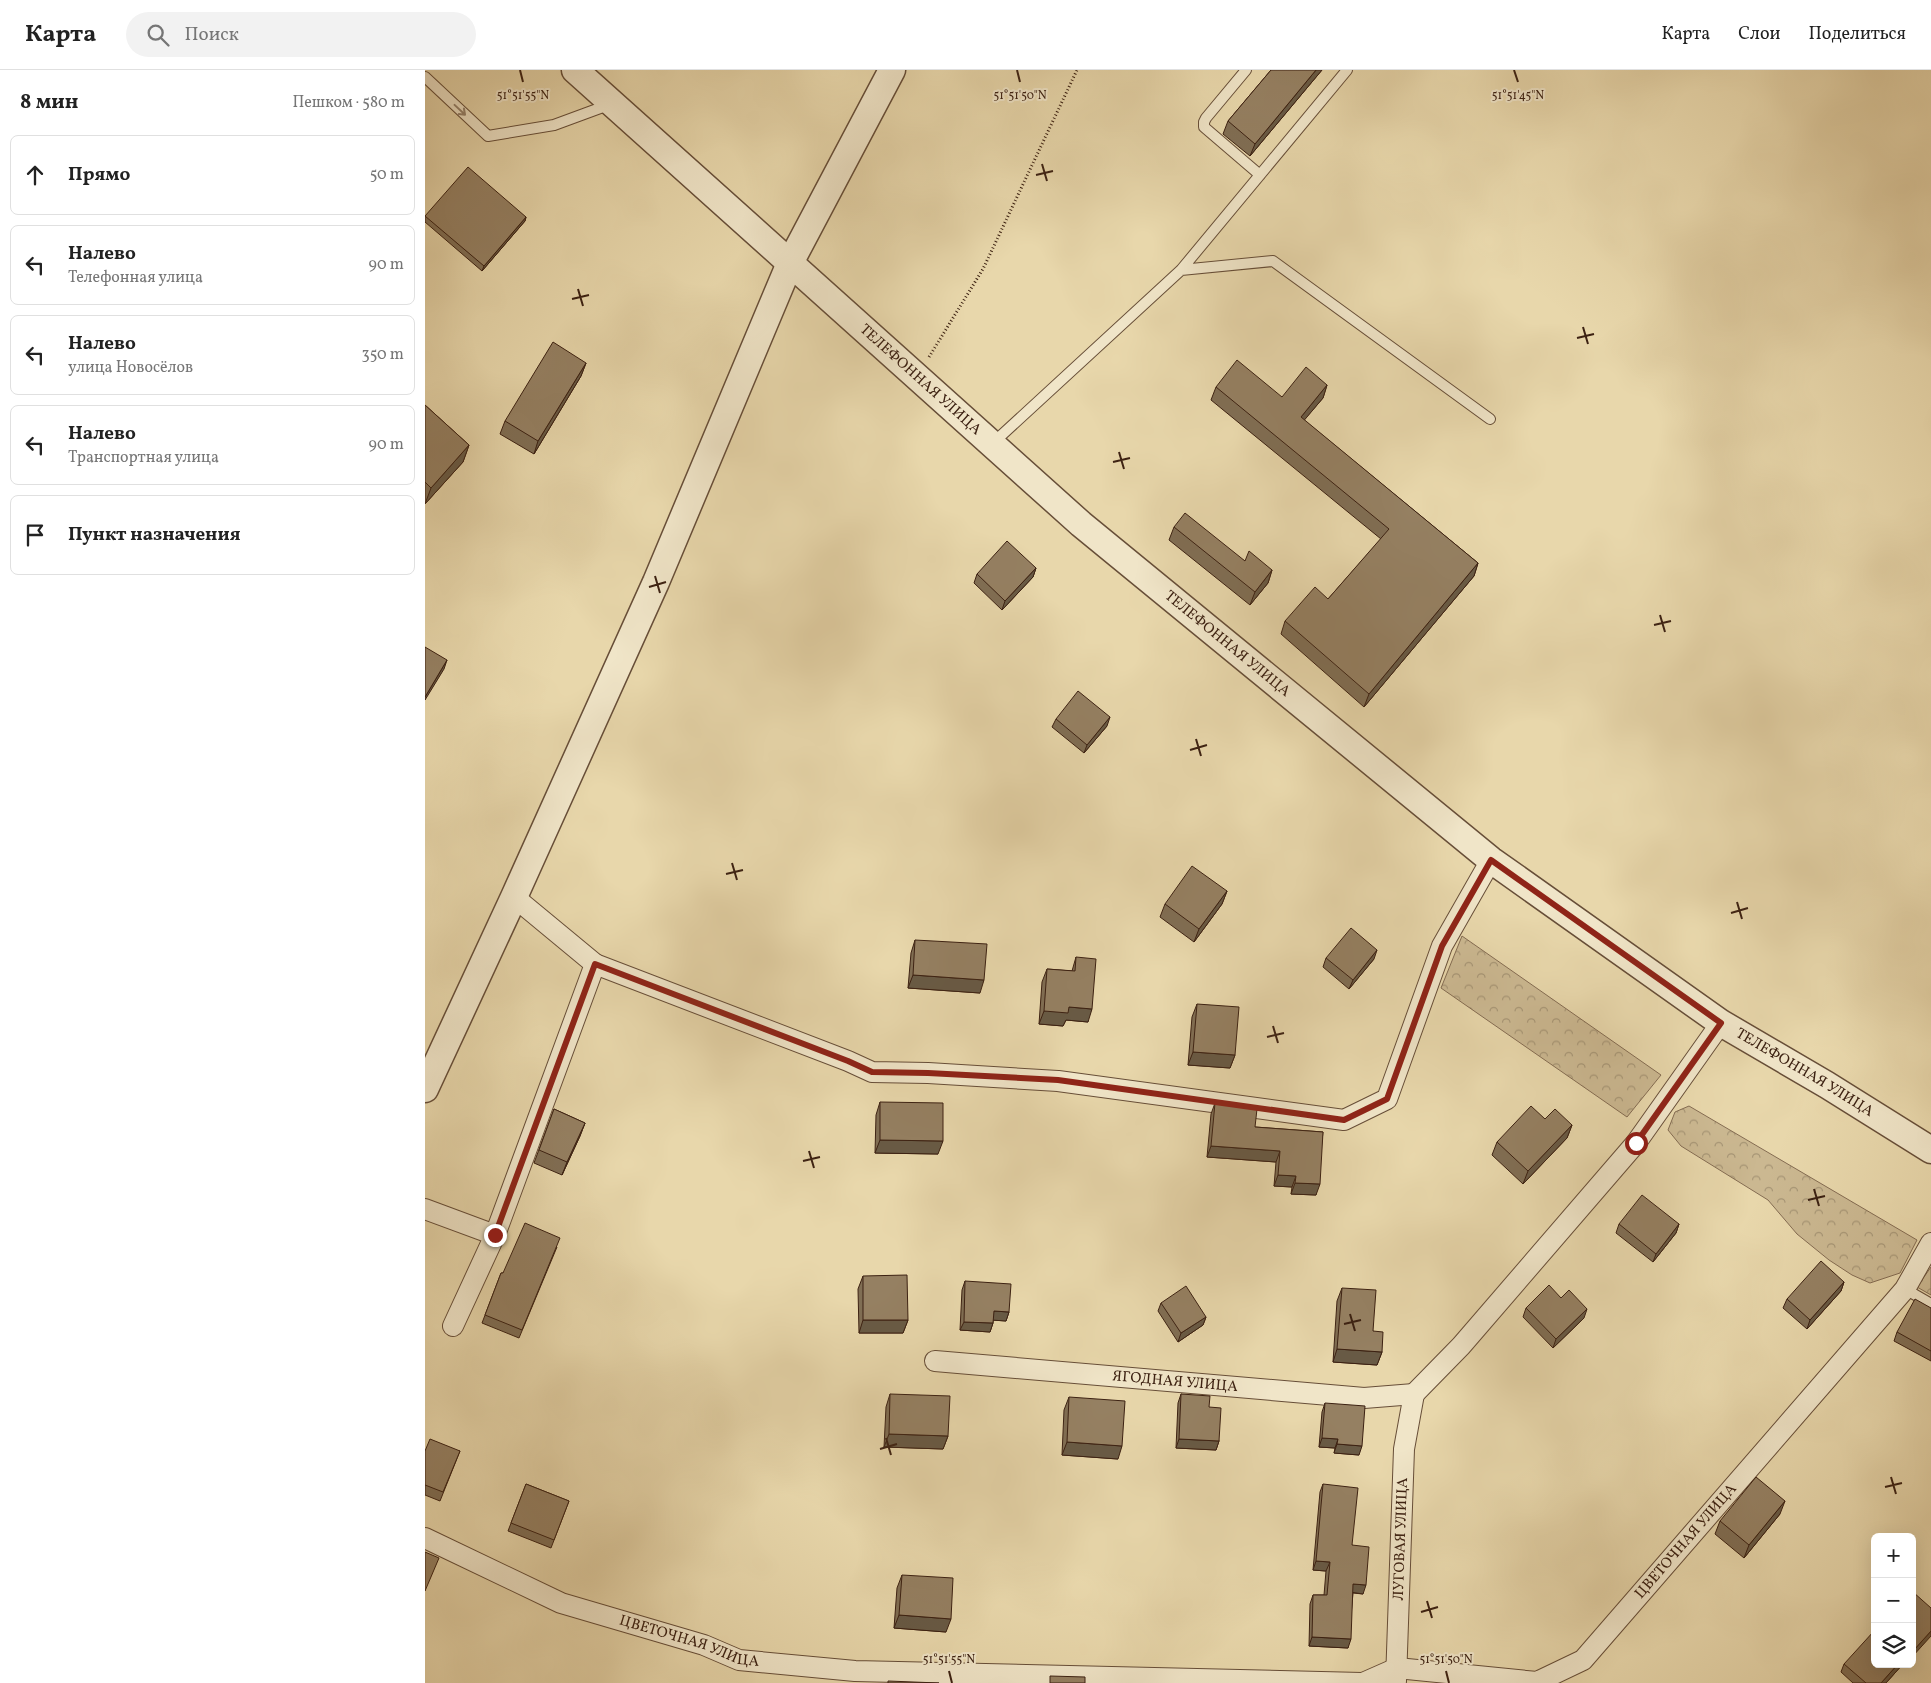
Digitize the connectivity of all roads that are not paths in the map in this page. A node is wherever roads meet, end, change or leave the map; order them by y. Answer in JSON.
{"nodes":[{"id":1,"x":575,"y":70,"type":"edge"},
{"id":2,"x":892,"y":70,"type":"edge"},
{"id":3,"x":1246,"y":70,"type":"edge"},
{"id":4,"x":1347,"y":70,"type":"edge"},
{"id":5,"x":425,"y":77,"type":"edge"},
{"id":6,"x":612,"y":104,"type":"junction"},
{"id":7,"x":1260,"y":175,"type":"junction"},
{"id":8,"x":790,"y":263,"type":"junction"},
{"id":9,"x":1181,"y":270,"type":"junction"},
{"id":10,"x":1490,"y":419,"type":"dead end"},
{"id":11,"x":992,"y":444,"type":"junction"},
{"id":12,"x":1491,"y":860,"type":"junction"},
{"id":13,"x":514,"y":897,"type":"junction"},
{"id":14,"x":595,"y":964,"type":"junction"},
{"id":15,"x":1721,"y":1023,"type":"junction"},
{"id":16,"x":425,"y":1088,"type":"edge"},
{"id":17,"x":1931,"y":1150,"type":"edge"},
{"id":18,"x":425,"y":1209,"type":"edge"},
{"id":19,"x":495,"y":1235,"type":"junction"},
{"id":20,"x":1931,"y":1244,"type":"edge"},
{"id":21,"x":1905,"y":1289,"type":"junction"},
{"id":22,"x":1931,"y":1304,"type":"edge"},
{"id":23,"x":453,"y":1326,"type":"dead end"},
{"id":24,"x":935,"y":1361,"type":"dead end"},
{"id":25,"x":1414,"y":1394,"type":"junction"},
{"id":26,"x":425,"y":1538,"type":"edge"},
{"id":27,"x":1397,"y":1676,"type":"edge"},
{"id":28,"x":1362,"y":1683,"type":"edge"}],
"edges":[{"from":1,"to":6,"type":"street","name":"ТЕЛЕФОННАЯ УЛИЦА"},
{"from":2,"to":8,"type":"street"},
{"from":3,"to":7,"type":"lane"},
{"from":4,"to":7,"type":"lane"},
{"from":5,"to":6,"type":"lane","one_way":true},
{"from":6,"to":8,"type":"street","name":"ТЕЛЕФОННАЯ УЛИЦА"},
{"from":7,"to":9,"type":"lane"},
{"from":8,"to":11,"type":"street","name":"ТЕЛЕФОННАЯ УЛИЦА"},
{"from":8,"to":13,"type":"street"},
{"from":9,"to":10,"type":"lane"},
{"from":9,"to":11,"type":"lane"},
{"from":11,"to":12,"type":"street","name":"ТЕЛЕФОННАЯ УЛИЦА"},
{"from":12,"to":14,"type":"street"},
{"from":12,"to":15,"type":"street","name":"ТЕЛЕФОННАЯ УЛИЦА"},
{"from":13,"to":14,"type":"street"},
{"from":13,"to":16,"type":"street"},
{"from":14,"to":19,"type":"street"},
{"from":15,"to":17,"type":"street","name":"ТЕЛЕФОННАЯ УЛИЦА"},
{"from":15,"to":25,"type":"street"},
{"from":18,"to":19,"type":"street"},
{"from":19,"to":23,"type":"street"},
{"from":20,"to":21,"type":"street","name":"ЦВЕТОЧНАЯ УЛИЦА"},
{"from":21,"to":22,"type":"lane"},
{"from":21,"to":27,"type":"street","name":"ЦВЕТОЧНАЯ УЛИЦА"},
{"from":24,"to":25,"type":"street","name":"ЯГОДНАЯ УЛИЦА"},
{"from":25,"to":27,"type":"street","name":"ЛУГОВАЯ УЛИЦА"},
{"from":26,"to":28,"type":"street","name":"ЦВЕТОЧНАЯ УЛИЦА"},
{"from":27,"to":28,"type":"street","name":"ЦВЕТОЧНАЯ УЛИЦА"}]}
